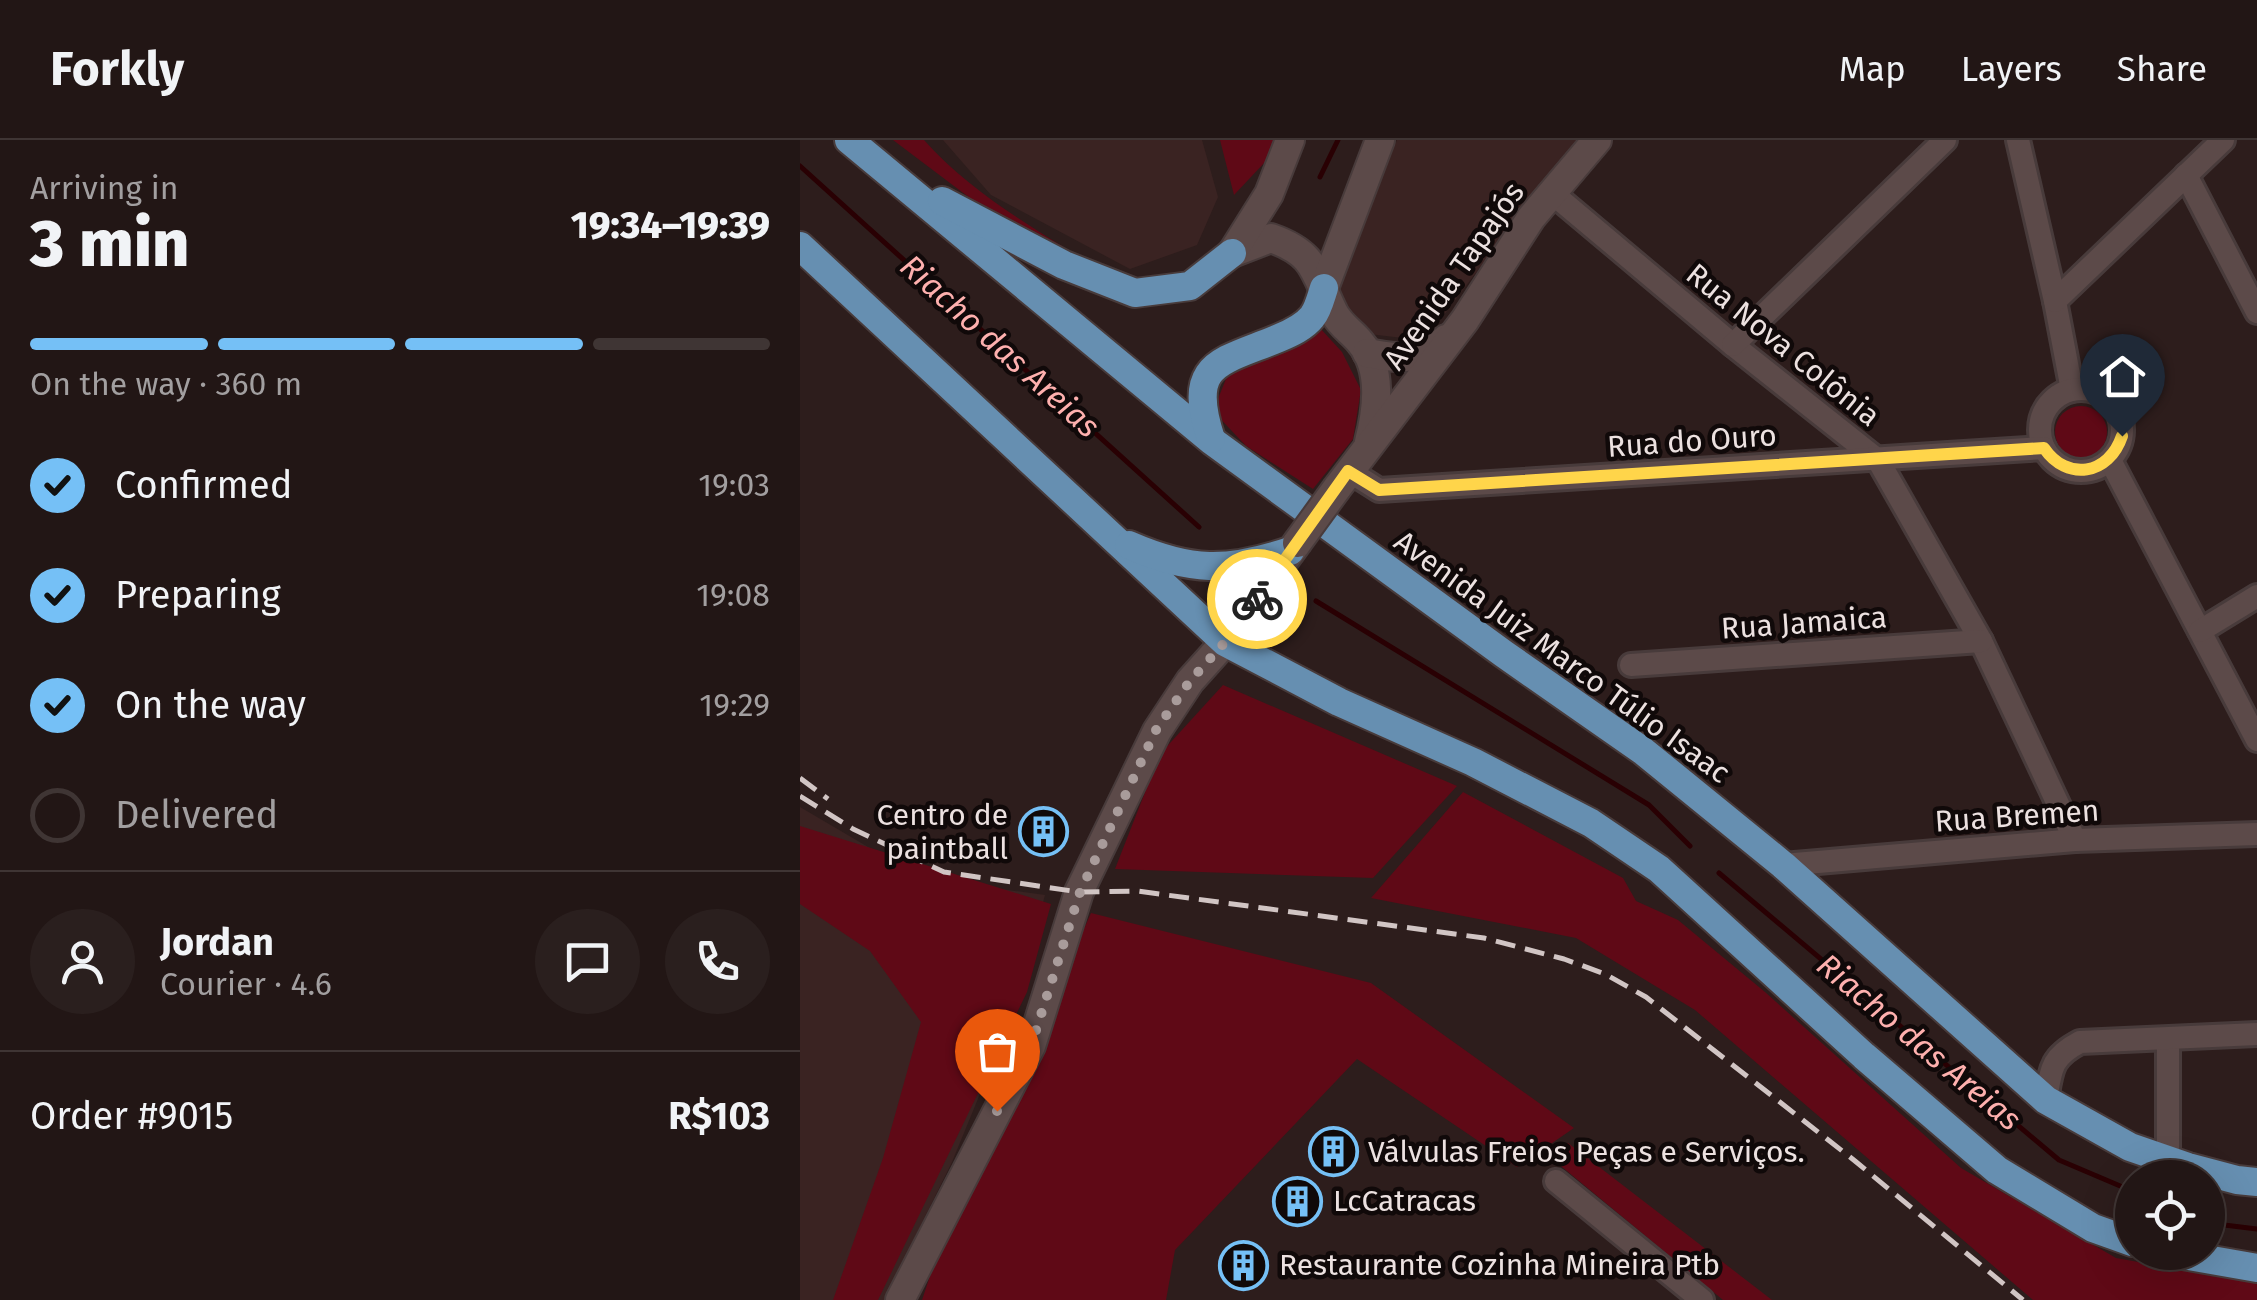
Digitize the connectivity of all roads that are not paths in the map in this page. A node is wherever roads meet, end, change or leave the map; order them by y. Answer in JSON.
{"nodes":[{"id":1,"x":849,"y":140,"type":"edge"},
{"id":2,"x":1290,"y":140,"type":"edge"},
{"id":3,"x":1380,"y":140,"type":"edge"},
{"id":4,"x":1596,"y":140,"type":"edge"},
{"id":5,"x":1945,"y":140,"type":"edge"},
{"id":6,"x":2018,"y":140,"type":"edge"},
{"id":7,"x":2223,"y":140,"type":"edge"},
{"id":8,"x":890,"y":174,"type":"junction"},
{"id":9,"x":2186,"y":175,"type":"junction"},
{"id":10,"x":1552,"y":193,"type":"junction"},
{"id":11,"x":800,"y":246,"type":"edge"},
{"id":12,"x":1232,"y":253,"type":"junction"},
{"id":13,"x":1324,"y":288,"type":"junction"},
{"id":14,"x":2055,"y":300,"type":"junction"},
{"id":15,"x":2257,"y":312,"type":"edge"},
{"id":16,"x":1465,"y":320,"type":"junction"},
{"id":17,"x":1733,"y":345,"type":"junction"},
{"id":18,"x":1367,"y":353,"type":"junction"},
{"id":19,"x":2072,"y":390,"type":"junction"},
{"id":20,"x":1212,"y":441,"type":"junction"},
{"id":21,"x":2044,"y":448,"type":"junction"},
{"id":22,"x":1878,"y":460,"type":"junction"},
{"id":23,"x":2110,"y":460,"type":"junction"},
{"id":24,"x":1351,"y":470,"type":"junction"},
{"id":25,"x":1110,"y":536,"type":"junction"},
{"id":26,"x":1294,"y":547,"type":"junction"},
{"id":27,"x":2257,"y":596,"type":"edge"},
{"id":28,"x":2200,"y":632,"type":"junction"},
{"id":29,"x":1981,"y":641,"type":"junction"},
{"id":30,"x":1225,"y":642,"type":"junction"},
{"id":31,"x":1631,"y":666,"type":"dead end"},
{"id":32,"x":2257,"y":740,"type":"edge"},
{"id":33,"x":2257,"y":834,"type":"edge"},
{"id":34,"x":2076,"y":840,"type":"junction"},
{"id":35,"x":1782,"y":865,"type":"junction"},
{"id":36,"x":2257,"y":1034,"type":"edge"},
{"id":37,"x":2168,"y":1039,"type":"junction"},
{"id":38,"x":2046,"y":1100,"type":"junction"},
{"id":39,"x":2163,"y":1160,"type":"edge"},
{"id":40,"x":2168,"y":1160,"type":"edge"},
{"id":41,"x":2225,"y":1177,"type":"edge"},
{"id":42,"x":1556,"y":1181,"type":"dead end"},
{"id":43,"x":2257,"y":1182,"type":"edge"},
{"id":44,"x":2115,"y":1236,"type":"edge"},
{"id":45,"x":2225,"y":1262,"type":"edge"},
{"id":46,"x":2257,"y":1268,"type":"edge"},
{"id":47,"x":900,"y":1300,"type":"edge"},
{"id":48,"x":1702,"y":1300,"type":"edge"}],
"edges":[{"from":1,"to":8,"type":"main road","name":"Avenida Juiz Marco Túlio Isaac"},
{"from":2,"to":12,"type":"main road"},
{"from":3,"to":13,"type":"main road"},
{"from":4,"to":10,"type":"main road","name":"Avenida Tapajós"},
{"from":5,"to":17,"type":"street"},
{"from":6,"to":14,"type":"street"},
{"from":7,"to":9,"type":"street"},
{"from":8,"to":12,"type":"main road"},
{"from":8,"to":20,"type":"main road","name":"Avenida Juiz Marco Túlio Isaac"},
{"from":9,"to":14,"type":"street"},
{"from":9,"to":15,"type":"street"},
{"from":10,"to":16,"type":"main road","name":"Avenida Tapajós"},
{"from":10,"to":17,"type":"street","name":"Rua Nova Colônia"},
{"from":11,"to":25,"type":"main road"},
{"from":12,"to":13,"type":"main road"},
{"from":13,"to":18,"type":"main road"},
{"from":13,"to":20,"type":"main road"},
{"from":14,"to":19,"type":"street"},
{"from":16,"to":18,"type":"main road"},
{"from":16,"to":24,"type":"main road","name":"Avenida Tapajós"},
{"from":17,"to":22,"type":"street","name":"Rua Nova Colônia"},
{"from":18,"to":24,"type":"main road"},
{"from":19,"to":21,"type":"street"},
{"from":19,"to":23,"type":"street"},
{"from":20,"to":35,"type":"main road","name":"Avenida Juiz Marco Túlio Isaac"},
{"from":21,"to":22,"type":"street","name":"Rua do Ouro"},
{"from":21,"to":23,"type":"street"},
{"from":22,"to":24,"type":"street","name":"Rua do Ouro"},
{"from":22,"to":29,"type":"street","name":"Rua Nova Colônia"},
{"from":23,"to":28,"type":"street"},
{"from":24,"to":26,"type":"main road","name":"Avenida Tapajós","bridge":true},
{"from":25,"to":26,"type":"main road"},
{"from":25,"to":30,"type":"main road"},
{"from":26,"to":30,"type":"main road"},
{"from":27,"to":28,"type":"street"},
{"from":28,"to":32,"type":"street"},
{"from":29,"to":31,"type":"street","name":"Rua Jamaica"},
{"from":29,"to":34,"type":"street","name":"Rua Nova Colônia"},
{"from":30,"to":44,"type":"main road"},
{"from":30,"to":47,"type":"main road"},
{"from":33,"to":34,"type":"street","name":"Rua Bremen"},
{"from":34,"to":35,"type":"street","name":"Rua Bremen"},
{"from":35,"to":38,"type":"main road","name":"Avenida Juiz Marco Túlio Isaac"},
{"from":36,"to":37,"type":"street"},
{"from":37,"to":38,"type":"street"},
{"from":37,"to":40,"type":"street"},
{"from":38,"to":39,"type":"main road","name":"Avenida Juiz Marco Túlio Isaac"},
{"from":41,"to":43,"type":"main road","name":"Avenida Juiz Marco Túlio Isaac"},
{"from":42,"to":48,"type":"street"},
{"from":45,"to":46,"type":"main road"}]}
